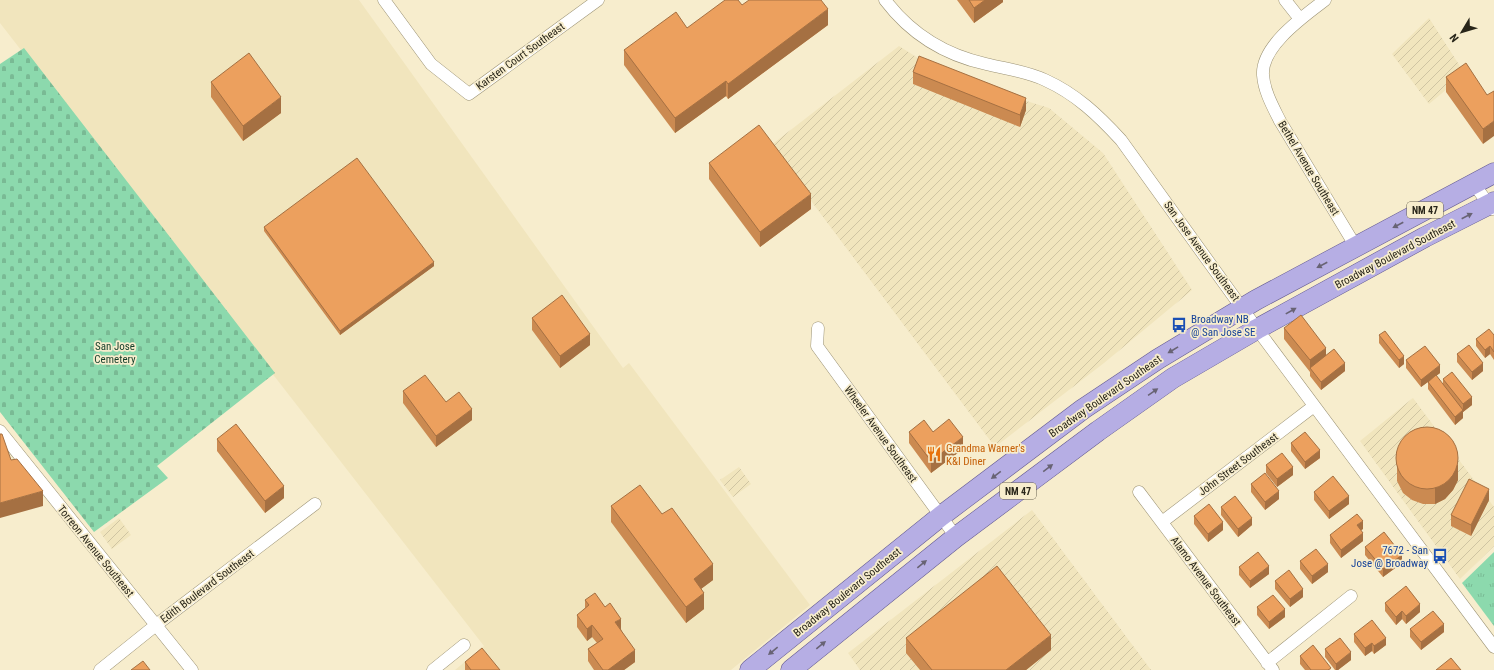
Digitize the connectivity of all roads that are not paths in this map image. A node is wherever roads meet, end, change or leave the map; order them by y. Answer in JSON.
{"nodes":[{"id":1,"x":384,"y":0,"type":"edge"},
{"id":2,"x":598,"y":0,"type":"edge"},
{"id":3,"x":885,"y":0,"type":"edge"},
{"id":4,"x":1285,"y":0,"type":"edge"},
{"id":5,"x":1325,"y":0,"type":"edge"},
{"id":6,"x":1300,"y":19,"type":"junction"},
{"id":7,"x":1494,"y":174,"type":"edge"},
{"id":8,"x":1474,"y":184,"type":"junction"},
{"id":9,"x":1492,"y":206,"type":"edge"},
{"id":10,"x":1356,"y":247,"type":"junction"},
{"id":11,"x":1242,"y":308,"type":"junction"},
{"id":12,"x":818,"y":328,"type":"dead end"},
{"id":13,"x":1257,"y":329,"type":"junction"},
{"id":14,"x":1314,"y":406,"type":"junction"},
{"id":15,"x":0,"y":431,"type":"edge"},
{"id":16,"x":1139,"y":492,"type":"dead end"},
{"id":17,"x":315,"y":504,"type":"dead end"},
{"id":18,"x":941,"y":516,"type":"junction"},
{"id":19,"x":1162,"y":522,"type":"junction"},
{"id":20,"x":956,"y":537,"type":"junction"},
{"id":21,"x":1351,"y":596,"type":"dead end"},
{"id":22,"x":156,"y":625,"type":"junction"},
{"id":23,"x":464,"y":645,"type":"dead end"},
{"id":24,"x":1494,"y":647,"type":"edge"},
{"id":25,"x":1270,"y":666,"type":"edge"},
{"id":26,"x":100,"y":670,"type":"edge"},
{"id":27,"x":192,"y":670,"type":"edge"},
{"id":28,"x":433,"y":670,"type":"edge"},
{"id":29,"x":750,"y":670,"type":"edge"},
{"id":30,"x":791,"y":670,"type":"edge"}],
"edges":[{"from":1,"to":2,"type":"street","name":"Karsten Court Southeast"},
{"from":3,"to":11,"type":"street","name":"San Jose Avenue Southeast"},
{"from":4,"to":6,"type":"street"},
{"from":5,"to":6,"type":"street","name":"Bethel Avenue Southeast"},
{"from":6,"to":10,"type":"street","name":"Bethel Avenue Southeast"},
{"from":7,"to":8,"type":"main road","name":"Broadway Boulevard Southeast","number":"NM 47"},
{"from":8,"to":9,"type":"street"},
{"from":8,"to":10,"type":"main road","name":"Broadway Boulevard Southeast","number":"NM 47","one_way":true},
{"from":13,"to":9,"type":"main road","name":"Broadway Boulevard Southeast","number":"NM 47","one_way":true},
{"from":10,"to":11,"type":"main road","name":"Broadway Boulevard Southeast","number":"NM 47","one_way":true},
{"from":11,"to":13,"type":"street","name":"San Jose Avenue Southeast"},
{"from":11,"to":18,"type":"main road","name":"Broadway Boulevard Southeast","number":"NM 47","one_way":true},
{"from":12,"to":18,"type":"street","name":"Wheeler Avenue Southeast"},
{"from":13,"to":14,"type":"street","name":"San Jose Avenue Southeast"},
{"from":20,"to":13,"type":"main road","name":"Broadway Boulevard Southeast","number":"NM 47","one_way":true},
{"from":14,"to":19,"type":"street","name":"John Street Southeast"},
{"from":14,"to":24,"type":"street","name":"San Jose Avenue Southeast"},
{"from":15,"to":22,"type":"street","name":"Torreon Avenue Southeast"},
{"from":16,"to":19,"type":"street","name":"Alamo Avenue Southeast"},
{"from":17,"to":22,"type":"street","name":"Edith Boulevard Southeast"},
{"from":18,"to":20,"type":"street","name":"Wheeler Avenue Southeast"},
{"from":18,"to":29,"type":"main road","name":"Broadway Boulevard Southeast","number":"NM 47","one_way":true},
{"from":19,"to":25,"type":"street","name":"Alamo Avenue Southeast"},
{"from":30,"to":20,"type":"main road","name":"Broadway Boulevard Southeast","number":"NM 47","one_way":true},
{"from":21,"to":25,"type":"street"},
{"from":22,"to":26,"type":"street","name":"Edith Boulevard Southeast"},
{"from":22,"to":27,"type":"street","name":"Torreon Avenue Southeast"},
{"from":23,"to":28,"type":"street"}]}
